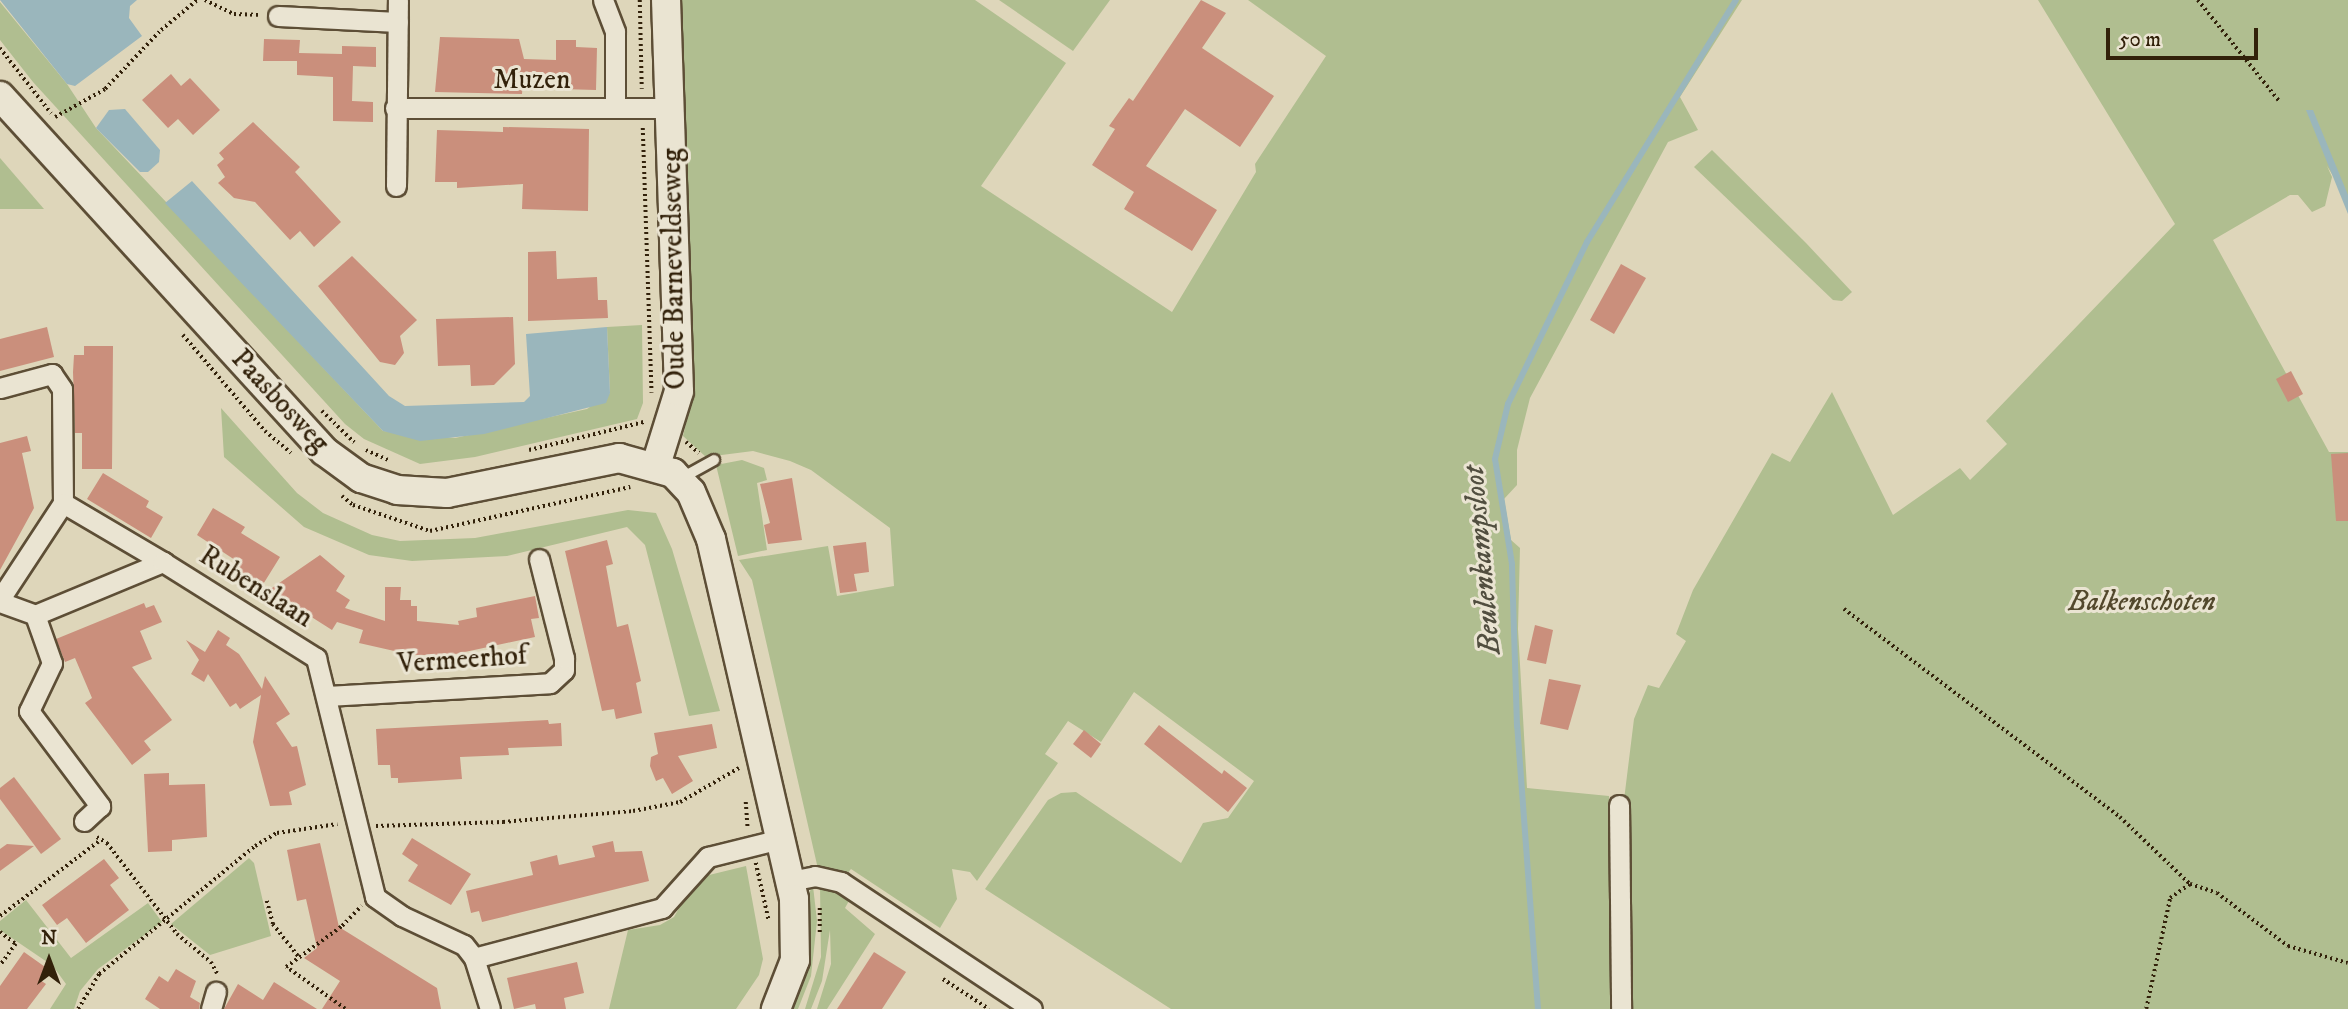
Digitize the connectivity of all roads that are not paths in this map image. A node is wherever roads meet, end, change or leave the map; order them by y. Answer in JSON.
{"nodes":[{"id":1,"x":398,"y":0,"type":"edge"},
{"id":2,"x":603,"y":0,"type":"edge"},
{"id":3,"x":666,"y":0,"type":"edge"},
{"id":4,"x":278,"y":16,"type":"road end"},
{"id":5,"x":398,"y":22,"type":"junction"},
{"id":6,"x":0,"y":96,"type":"edge"},
{"id":7,"x":395,"y":108,"type":"junction"},
{"id":8,"x":615,"y":108,"type":"junction"},
{"id":9,"x":656,"y":108,"type":"junction"},
{"id":10,"x":396,"y":186,"type":"dead end"},
{"id":11,"x":0,"y":388,"type":"edge"},
{"id":12,"x":714,"y":460,"type":"dead end"},
{"id":13,"x":659,"y":477,"type":"junction"},
{"id":14,"x":63,"y":503,"type":"junction"},
{"id":15,"x":539,"y":559,"type":"dead end"},
{"id":16,"x":163,"y":562,"type":"junction"},
{"id":17,"x":0,"y":601,"type":"edge"},
{"id":18,"x":35,"y":615,"type":"junction"},
{"id":19,"x":327,"y":696,"type":"junction"},
{"id":20,"x":1619,"y":805,"type":"dead end"},
{"id":21,"x":84,"y":821,"type":"road end"},
{"id":22,"x":780,"y":839,"type":"junction"},
{"id":23,"x":790,"y":881,"type":"junction"},
{"id":24,"x":469,"y":952,"type":"junction"},
{"id":25,"x":490,"y":1009,"type":"edge"},
{"id":26,"x":776,"y":1009,"type":"edge"},
{"id":27,"x":1032,"y":1009,"type":"edge"},
{"id":28,"x":1621,"y":1009,"type":"edge"}],
"edges":[{"from":1,"to":5,"type":"street"},
{"from":2,"to":8,"type":"street"},
{"from":3,"to":9,"type":"street","name":"Oude Barneveldseweg"},
{"from":4,"to":5,"type":"street"},
{"from":5,"to":7,"type":"street"},
{"from":6,"to":13,"type":"street","name":"Paasbosweg"},
{"from":7,"to":8,"type":"street","name":"Muzen"},
{"from":7,"to":10,"type":"street"},
{"from":8,"to":9,"type":"street","name":"Muzen"},
{"from":9,"to":13,"type":"street","name":"Oude Barneveldseweg"},
{"from":11,"to":14,"type":"street"},
{"from":12,"to":13,"type":"lane"},
{"from":13,"to":22,"type":"street"},
{"from":14,"to":16,"type":"street"},
{"from":14,"to":17,"type":"street"},
{"from":15,"to":19,"type":"street","name":"Vermeerhof"},
{"from":16,"to":18,"type":"street","name":"Rubenslaan"},
{"from":16,"to":19,"type":"street","name":"Rubenslaan"},
{"from":17,"to":18,"type":"street"},
{"from":18,"to":21,"type":"street"},
{"from":19,"to":24,"type":"street","name":"Rubenslaan"},
{"from":20,"to":28,"type":"street"},
{"from":22,"to":23,"type":"street"},
{"from":22,"to":24,"type":"street"},
{"from":23,"to":26,"type":"street"},
{"from":23,"to":27,"type":"street"},
{"from":24,"to":25,"type":"street"}]}
